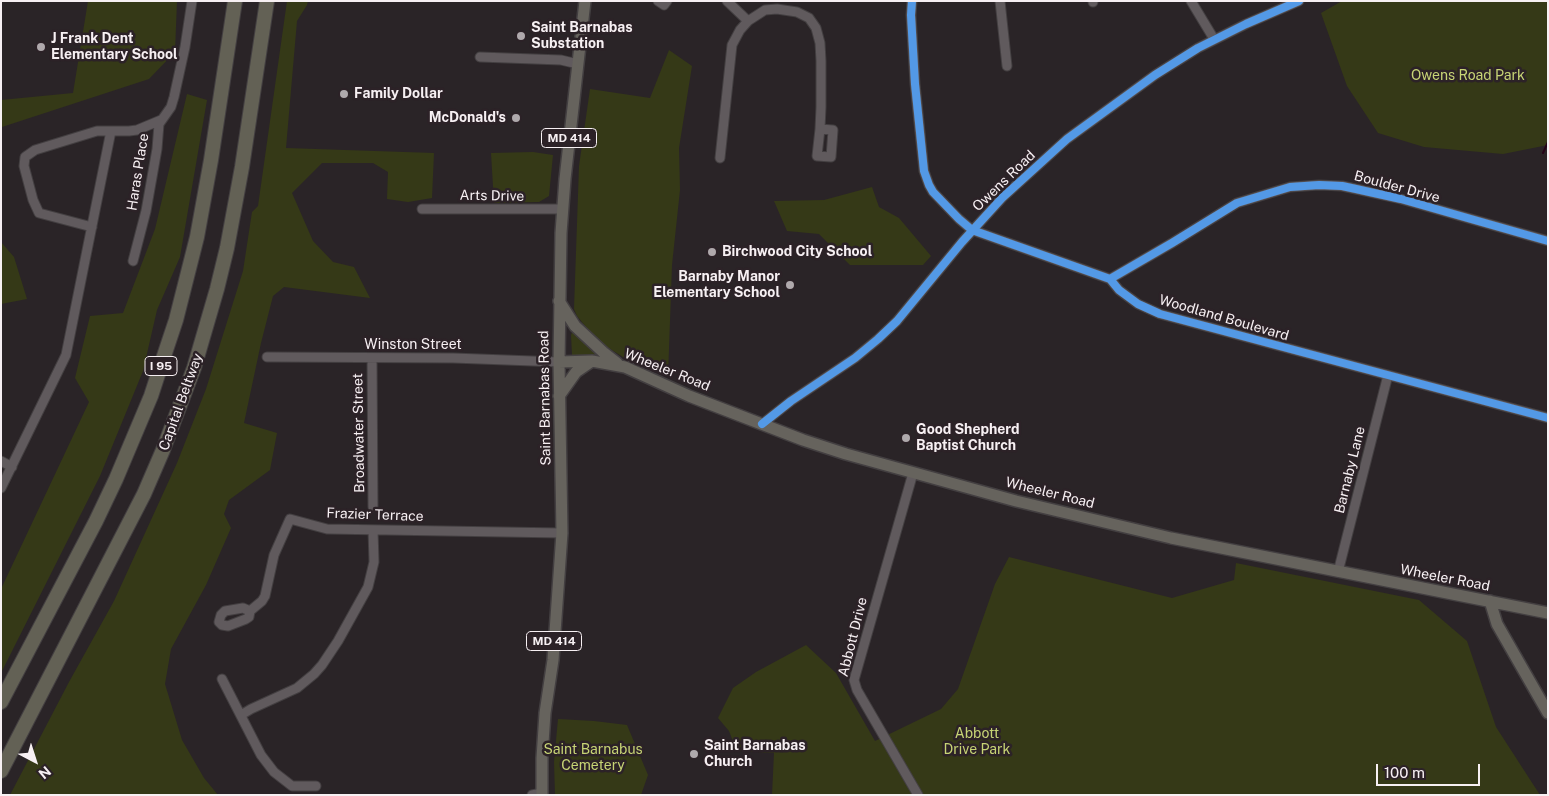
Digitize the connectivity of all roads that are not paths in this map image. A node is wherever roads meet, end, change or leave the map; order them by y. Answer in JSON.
{"nodes":[{"id":1,"x":192,"y":1,"type":"edge"},
{"id":2,"x":235,"y":1,"type":"edge"},
{"id":3,"x":267,"y":1,"type":"edge"},
{"id":4,"x":272,"y":1,"type":"edge"},
{"id":5,"x":585,"y":1,"type":"edge"},
{"id":6,"x":658,"y":1,"type":"edge"},
{"id":7,"x":667,"y":1,"type":"edge"},
{"id":8,"x":727,"y":1,"type":"edge"},
{"id":9,"x":912,"y":1,"type":"edge"},
{"id":10,"x":1000,"y":1,"type":"edge"},
{"id":11,"x":1191,"y":1,"type":"edge"},
{"id":12,"x":1299,"y":1,"type":"edge"},
{"id":13,"x":748,"y":21,"type":"junction"},
{"id":14,"x":1214,"y":39,"type":"junction"},
{"id":15,"x":480,"y":57,"type":"dead end"},
{"id":16,"x":578,"y":64,"type":"junction"},
{"id":17,"x":1007,"y":66,"type":"dead end"},
{"id":18,"x":251,"y":106,"type":"junction"},
{"id":19,"x":161,"y":120,"type":"junction"},
{"id":20,"x":820,"y":129,"type":"junction"},
{"id":21,"x":111,"y":131,"type":"junction"},
{"id":22,"x":720,"y":158,"type":"dead end"},
{"id":23,"x":422,"y":209,"type":"dead end"},
{"id":24,"x":562,"y":209,"type":"junction"},
{"id":25,"x":92,"y":227,"type":"junction"},
{"id":26,"x":972,"y":230,"type":"junction"},
{"id":27,"x":1548,"y":241,"type":"edge"},
{"id":28,"x":133,"y":261,"type":"dead end"},
{"id":29,"x":1110,"y":279,"type":"junction"},
{"id":30,"x":559,"y":301,"type":"junction"},
{"id":31,"x":267,"y":357,"type":"dead end"},
{"id":32,"x":372,"y":358,"type":"junction"},
{"id":33,"x":592,"y":361,"type":"junction"},
{"id":34,"x":559,"y":362,"type":"junction"},
{"id":35,"x":625,"y":367,"type":"junction"},
{"id":36,"x":1388,"y":375,"type":"junction"},
{"id":37,"x":559,"y":396,"type":"junction"},
{"id":38,"x":1548,"y":418,"type":"edge"},
{"id":39,"x":762,"y":424,"type":"junction"},
{"id":40,"x":1,"y":461,"type":"edge"},
{"id":41,"x":12,"y":467,"type":"junction"},
{"id":42,"x":913,"y":473,"type":"junction"},
{"id":43,"x":1,"y":488,"type":"edge"},
{"id":44,"x":373,"y":507,"type":"dead end"},
{"id":45,"x":373,"y":530,"type":"junction"},
{"id":46,"x":562,"y":533,"type":"junction"},
{"id":47,"x":1338,"y":572,"type":"junction"},
{"id":48,"x":1490,"y":602,"type":"junction"},
{"id":49,"x":250,"y":611,"type":"dead end"},
{"id":50,"x":1548,"y":613,"type":"edge"},
{"id":51,"x":222,"y":679,"type":"dead end"},
{"id":52,"x":1,"y":702,"type":"edge"},
{"id":53,"x":1548,"y":713,"type":"edge"},
{"id":54,"x":241,"y":716,"type":"junction"},
{"id":55,"x":1,"y":771,"type":"edge"},
{"id":56,"x":316,"y":786,"type":"dead end"},
{"id":57,"x":539,"y":794,"type":"edge"},
{"id":58,"x":918,"y":795,"type":"edge"}],
"edges":[{"from":1,"to":19,"type":"street","name":"Haras Place"},
{"from":2,"to":52,"type":"highway","number":"I 95"},
{"from":3,"to":18,"type":"highway","name":"Capital Beltway","number":"I 95"},
{"from":4,"to":18,"type":"highway"},
{"from":5,"to":16,"type":"main road","name":"Saint Barnabas Road","number":"MD 414"},
{"from":6,"to":7,"type":"street"},
{"from":8,"to":13,"type":"street"},
{"from":9,"to":26,"type":"street","name":"Woodland Boulevard"},
{"from":10,"to":17,"type":"street"},
{"from":11,"to":14,"type":"street"},
{"from":12,"to":14,"type":"street","name":"Owens Road"},
{"from":13,"to":20,"type":"street"},
{"from":13,"to":22,"type":"street"},
{"from":14,"to":26,"type":"street","name":"Owens Road"},
{"from":15,"to":16,"type":"street"},
{"from":16,"to":24,"type":"main road","name":"Saint Barnabas Road","number":"MD 414"},
{"from":18,"to":55,"type":"highway","name":"Capital Beltway","number":"I 95"},
{"from":19,"to":21,"type":"street"},
{"from":19,"to":28,"type":"street","name":"Haras Place"},
{"from":20,"to":20,"type":"street"},
{"from":21,"to":25,"type":"street"},
{"from":21,"to":25,"type":"street"},
{"from":23,"to":24,"type":"street","name":"Arts Drive"},
{"from":24,"to":30,"type":"main road","name":"Saint Barnabas Road","number":"MD 414"},
{"from":25,"to":41,"type":"street"},
{"from":26,"to":29,"type":"street","name":"Woodland Boulevard"},
{"from":26,"to":39,"type":"street","name":"Owens Road"},
{"from":27,"to":29,"type":"street","name":"Boulder Drive"},
{"from":29,"to":36,"type":"street","name":"Woodland Boulevard"},
{"from":30,"to":34,"type":"main road","name":"Saint Barnabas Road","number":"MD 414"},
{"from":30,"to":35,"type":"main road"},
{"from":31,"to":32,"type":"street","name":"Winston Street"},
{"from":32,"to":34,"type":"street","name":"Winston Street"},
{"from":32,"to":44,"type":"street","name":"Broadwater Street"},
{"from":33,"to":34,"type":"main road","name":"Wheeler Road"},
{"from":33,"to":35,"type":"main road","name":"Wheeler Road"},
{"from":33,"to":37,"type":"main road"},
{"from":34,"to":37,"type":"main road","name":"Saint Barnabas Road","number":"MD 414"},
{"from":35,"to":39,"type":"main road","name":"Wheeler Road"},
{"from":36,"to":38,"type":"street","name":"Woodland Boulevard"},
{"from":36,"to":47,"type":"street","name":"Barnaby Lane"},
{"from":37,"to":46,"type":"main road","name":"Saint Barnabas Road","number":"MD 414"},
{"from":39,"to":42,"type":"main road","name":"Wheeler Road"},
{"from":40,"to":41,"type":"street"},
{"from":41,"to":43,"type":"street"},
{"from":42,"to":47,"type":"main road","name":"Wheeler Road"},
{"from":42,"to":58,"type":"street","name":"Abbott Drive"},
{"from":45,"to":46,"type":"street","name":"Frazier Terrace"},
{"from":45,"to":49,"type":"street","name":"Frazier Terrace"},
{"from":45,"to":54,"type":"street"},
{"from":46,"to":57,"type":"main road","name":"Saint Barnabas Road","number":"MD 414"},
{"from":47,"to":48,"type":"main road","name":"Wheeler Road"},
{"from":48,"to":50,"type":"main road","name":"Wheeler Road"},
{"from":48,"to":53,"type":"main road"},
{"from":51,"to":54,"type":"street"},
{"from":54,"to":56,"type":"street"}]}
